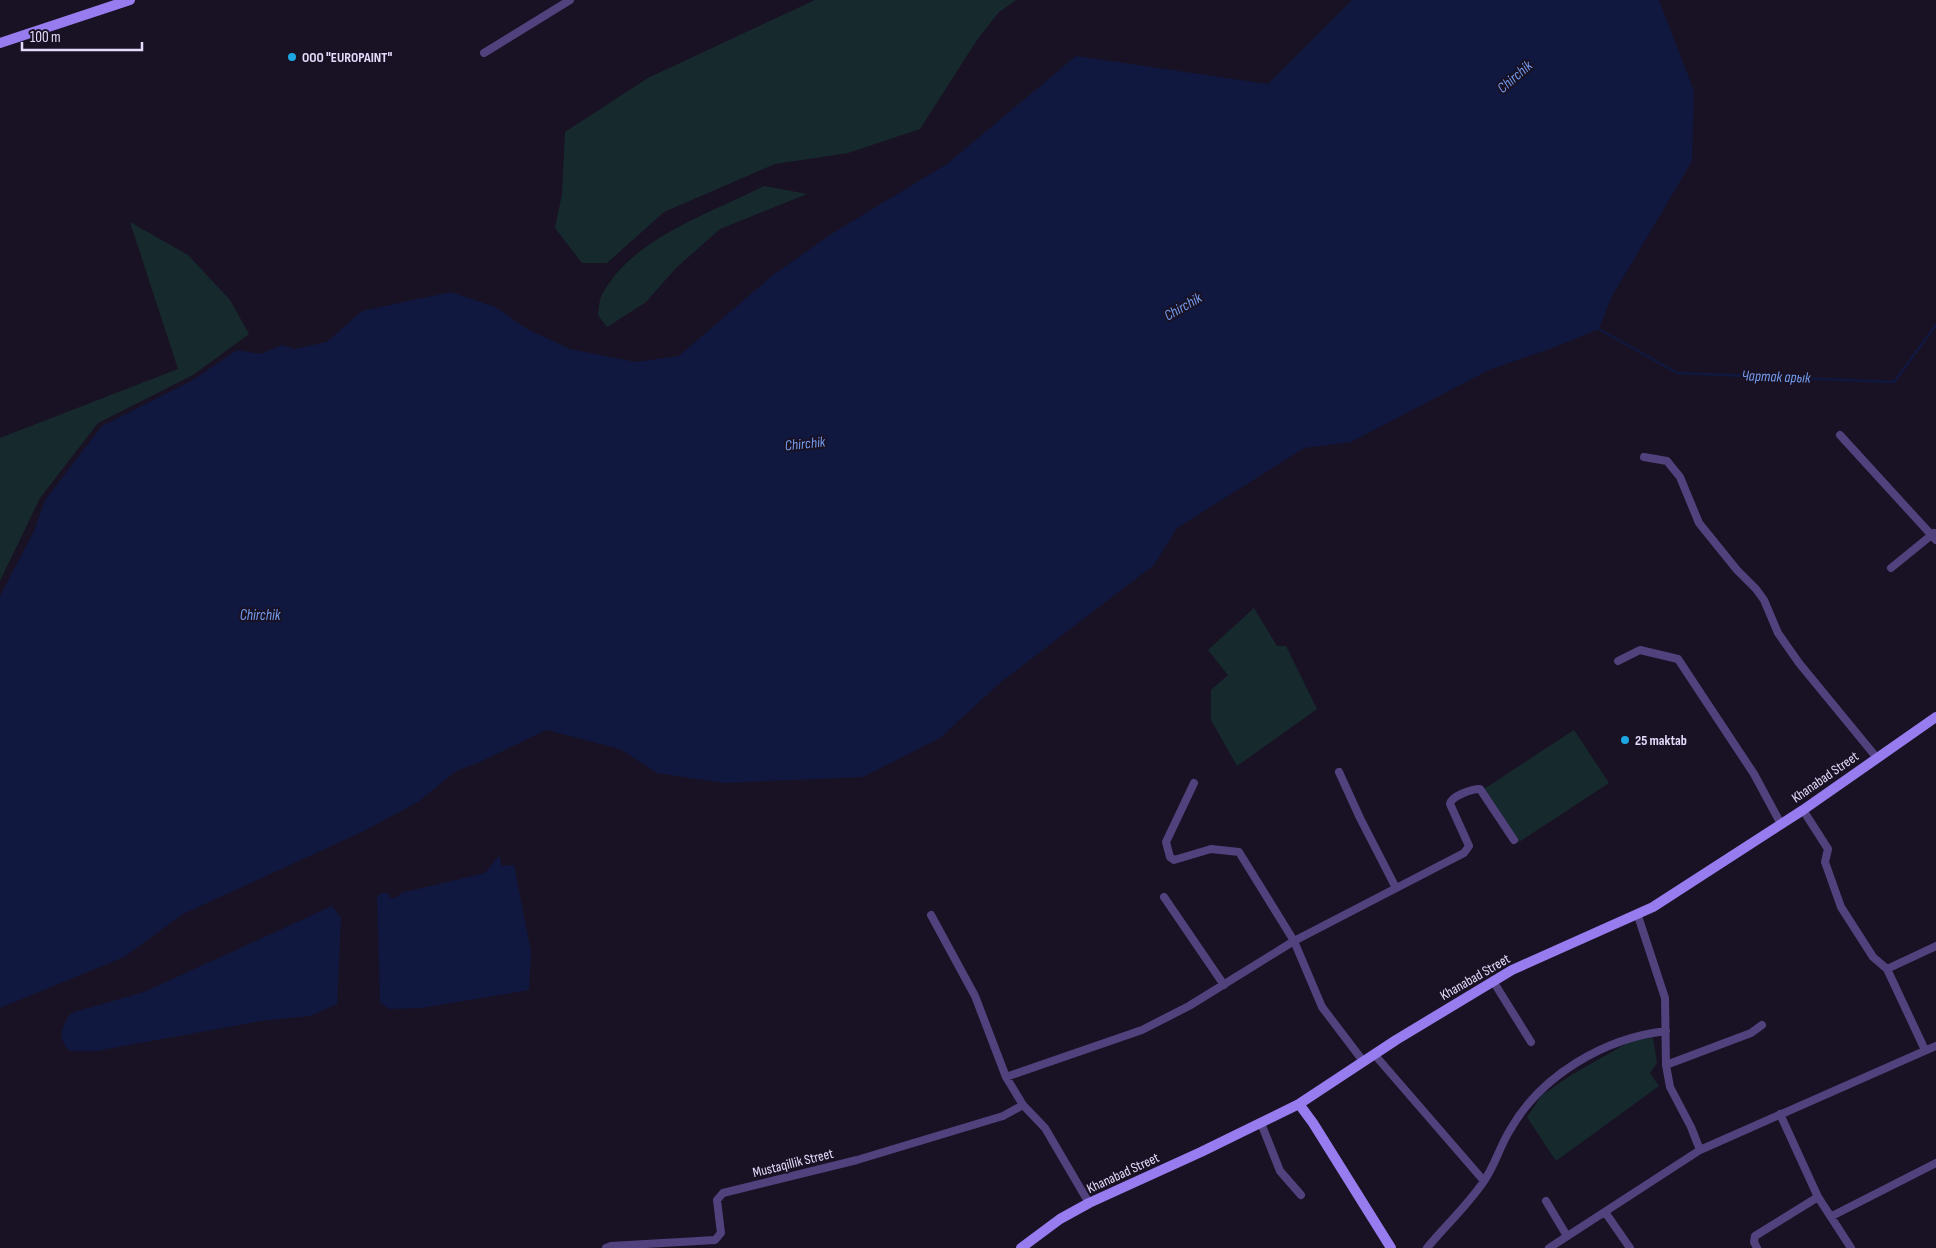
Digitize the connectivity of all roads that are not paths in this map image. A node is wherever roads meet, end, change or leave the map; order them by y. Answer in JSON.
{"nodes":[{"id":1,"x":130,"y":0,"type":"edge"},
{"id":2,"x":570,"y":0,"type":"edge"},
{"id":3,"x":0,"y":43,"type":"edge"},
{"id":4,"x":484,"y":53,"type":"dead end"},
{"id":5,"x":1840,"y":434,"type":"dead end"},
{"id":6,"x":1644,"y":457,"type":"dead end"},
{"id":7,"x":1935,"y":536,"type":"edge"},
{"id":8,"x":1891,"y":568,"type":"dead end"},
{"id":9,"x":1618,"y":661,"type":"dead end"},
{"id":10,"x":1936,"y":717,"type":"edge"},
{"id":11,"x":1877,"y":758,"type":"junction"},
{"id":12,"x":1339,"y":772,"type":"dead end"},
{"id":13,"x":1194,"y":783,"type":"dead end"},
{"id":14,"x":1803,"y":810,"type":"junction"},
{"id":15,"x":1781,"y":824,"type":"junction"},
{"id":16,"x":1514,"y":840,"type":"dead end"},
{"id":17,"x":1396,"y":888,"type":"junction"},
{"id":18,"x":1164,"y":897,"type":"dead end"},
{"id":19,"x":931,"y":915,"type":"dead end"},
{"id":20,"x":1638,"y":916,"type":"junction"},
{"id":21,"x":1294,"y":941,"type":"junction"},
{"id":22,"x":1936,"y":946,"type":"edge"},
{"id":23,"x":1887,"y":968,"type":"junction"},
{"id":24,"x":1493,"y":981,"type":"junction"},
{"id":25,"x":1224,"y":985,"type":"junction"},
{"id":26,"x":1762,"y":1025,"type":"dead end"},
{"id":27,"x":1666,"y":1032,"type":"junction"},
{"id":28,"x":1531,"y":1042,"type":"dead end"},
{"id":29,"x":1936,"y":1046,"type":"edge"},
{"id":30,"x":1925,"y":1050,"type":"junction"},
{"id":31,"x":1374,"y":1054,"type":"junction"},
{"id":32,"x":1363,"y":1061,"type":"junction"},
{"id":33,"x":1666,"y":1065,"type":"junction"},
{"id":34,"x":1006,"y":1077,"type":"junction"},
{"id":35,"x":1299,"y":1104,"type":"junction"},
{"id":36,"x":1023,"y":1105,"type":"junction"},
{"id":37,"x":1780,"y":1114,"type":"junction"},
{"id":38,"x":1261,"y":1123,"type":"junction"},
{"id":39,"x":1700,"y":1150,"type":"junction"},
{"id":40,"x":1936,"y":1163,"type":"edge"},
{"id":41,"x":1484,"y":1181,"type":"junction"},
{"id":42,"x":1301,"y":1195,"type":"dead end"},
{"id":43,"x":1818,"y":1197,"type":"junction"},
{"id":44,"x":1546,"y":1201,"type":"dead end"},
{"id":45,"x":1089,"y":1204,"type":"junction"},
{"id":46,"x":1605,"y":1212,"type":"junction"},
{"id":47,"x":1832,"y":1216,"type":"junction"},
{"id":48,"x":1567,"y":1236,"type":"junction"},
{"id":49,"x":664,"y":1245,"type":"edge"},
{"id":50,"x":606,"y":1248,"type":"edge"},
{"id":51,"x":1021,"y":1248,"type":"edge"},
{"id":52,"x":1391,"y":1248,"type":"edge"},
{"id":53,"x":1427,"y":1248,"type":"edge"},
{"id":54,"x":1549,"y":1248,"type":"edge"},
{"id":55,"x":1630,"y":1248,"type":"edge"},
{"id":56,"x":1757,"y":1248,"type":"edge"},
{"id":57,"x":1851,"y":1248,"type":"edge"}],
"edges":[{"from":1,"to":3,"type":"main road"},
{"from":2,"to":4,"type":"street"},
{"from":5,"to":7,"type":"street"},
{"from":6,"to":11,"type":"street"},
{"from":7,"to":8,"type":"street"},
{"from":9,"to":15,"type":"street"},
{"from":10,"to":11,"type":"main road","name":"Khanabad Street"},
{"from":11,"to":14,"type":"main road","name":"Khanabad Street"},
{"from":12,"to":17,"type":"street"},
{"from":13,"to":21,"type":"street"},
{"from":14,"to":15,"type":"main road","name":"Khanabad Street"},
{"from":14,"to":23,"type":"street"},
{"from":15,"to":20,"type":"main road","name":"Khanabad Street"},
{"from":16,"to":17,"type":"street"},
{"from":17,"to":21,"type":"street"},
{"from":18,"to":25,"type":"street"},
{"from":19,"to":34,"type":"street"},
{"from":20,"to":24,"type":"main road","name":"Khanabad Street"},
{"from":20,"to":27,"type":"street"},
{"from":21,"to":25,"type":"street"},
{"from":21,"to":32,"type":"street"},
{"from":22,"to":23,"type":"street"},
{"from":23,"to":30,"type":"street"},
{"from":24,"to":28,"type":"street"},
{"from":24,"to":31,"type":"main road","name":"Khanabad Street"},
{"from":25,"to":34,"type":"street"},
{"from":26,"to":33,"type":"street"},
{"from":27,"to":33,"type":"street"},
{"from":27,"to":41,"type":"street"},
{"from":29,"to":30,"type":"street"},
{"from":30,"to":37,"type":"street"},
{"from":31,"to":32,"type":"main road","name":"Khanabad Street"},
{"from":31,"to":41,"type":"street"},
{"from":32,"to":35,"type":"main road","name":"Khanabad Street"},
{"from":33,"to":39,"type":"street"},
{"from":34,"to":36,"type":"street"},
{"from":35,"to":38,"type":"main road","name":"Khanabad Street"},
{"from":35,"to":52,"type":"main road"},
{"from":36,"to":45,"type":"street"},
{"from":36,"to":49,"type":"street","name":"Mustaqillik Street"},
{"from":37,"to":39,"type":"street"},
{"from":37,"to":43,"type":"street"},
{"from":38,"to":42,"type":"street"},
{"from":38,"to":45,"type":"main road","name":"Khanabad Street"},
{"from":39,"to":46,"type":"street"},
{"from":40,"to":47,"type":"street"},
{"from":41,"to":53,"type":"street"},
{"from":43,"to":47,"type":"street"},
{"from":43,"to":56,"type":"street"},
{"from":44,"to":48,"type":"street"},
{"from":45,"to":51,"type":"main road","name":"Khanabad Street"},
{"from":46,"to":48,"type":"street"},
{"from":46,"to":55,"type":"street"},
{"from":47,"to":57,"type":"street"},
{"from":48,"to":54,"type":"street"},
{"from":49,"to":50,"type":"street","name":"Mustaqillik Street"}]}
